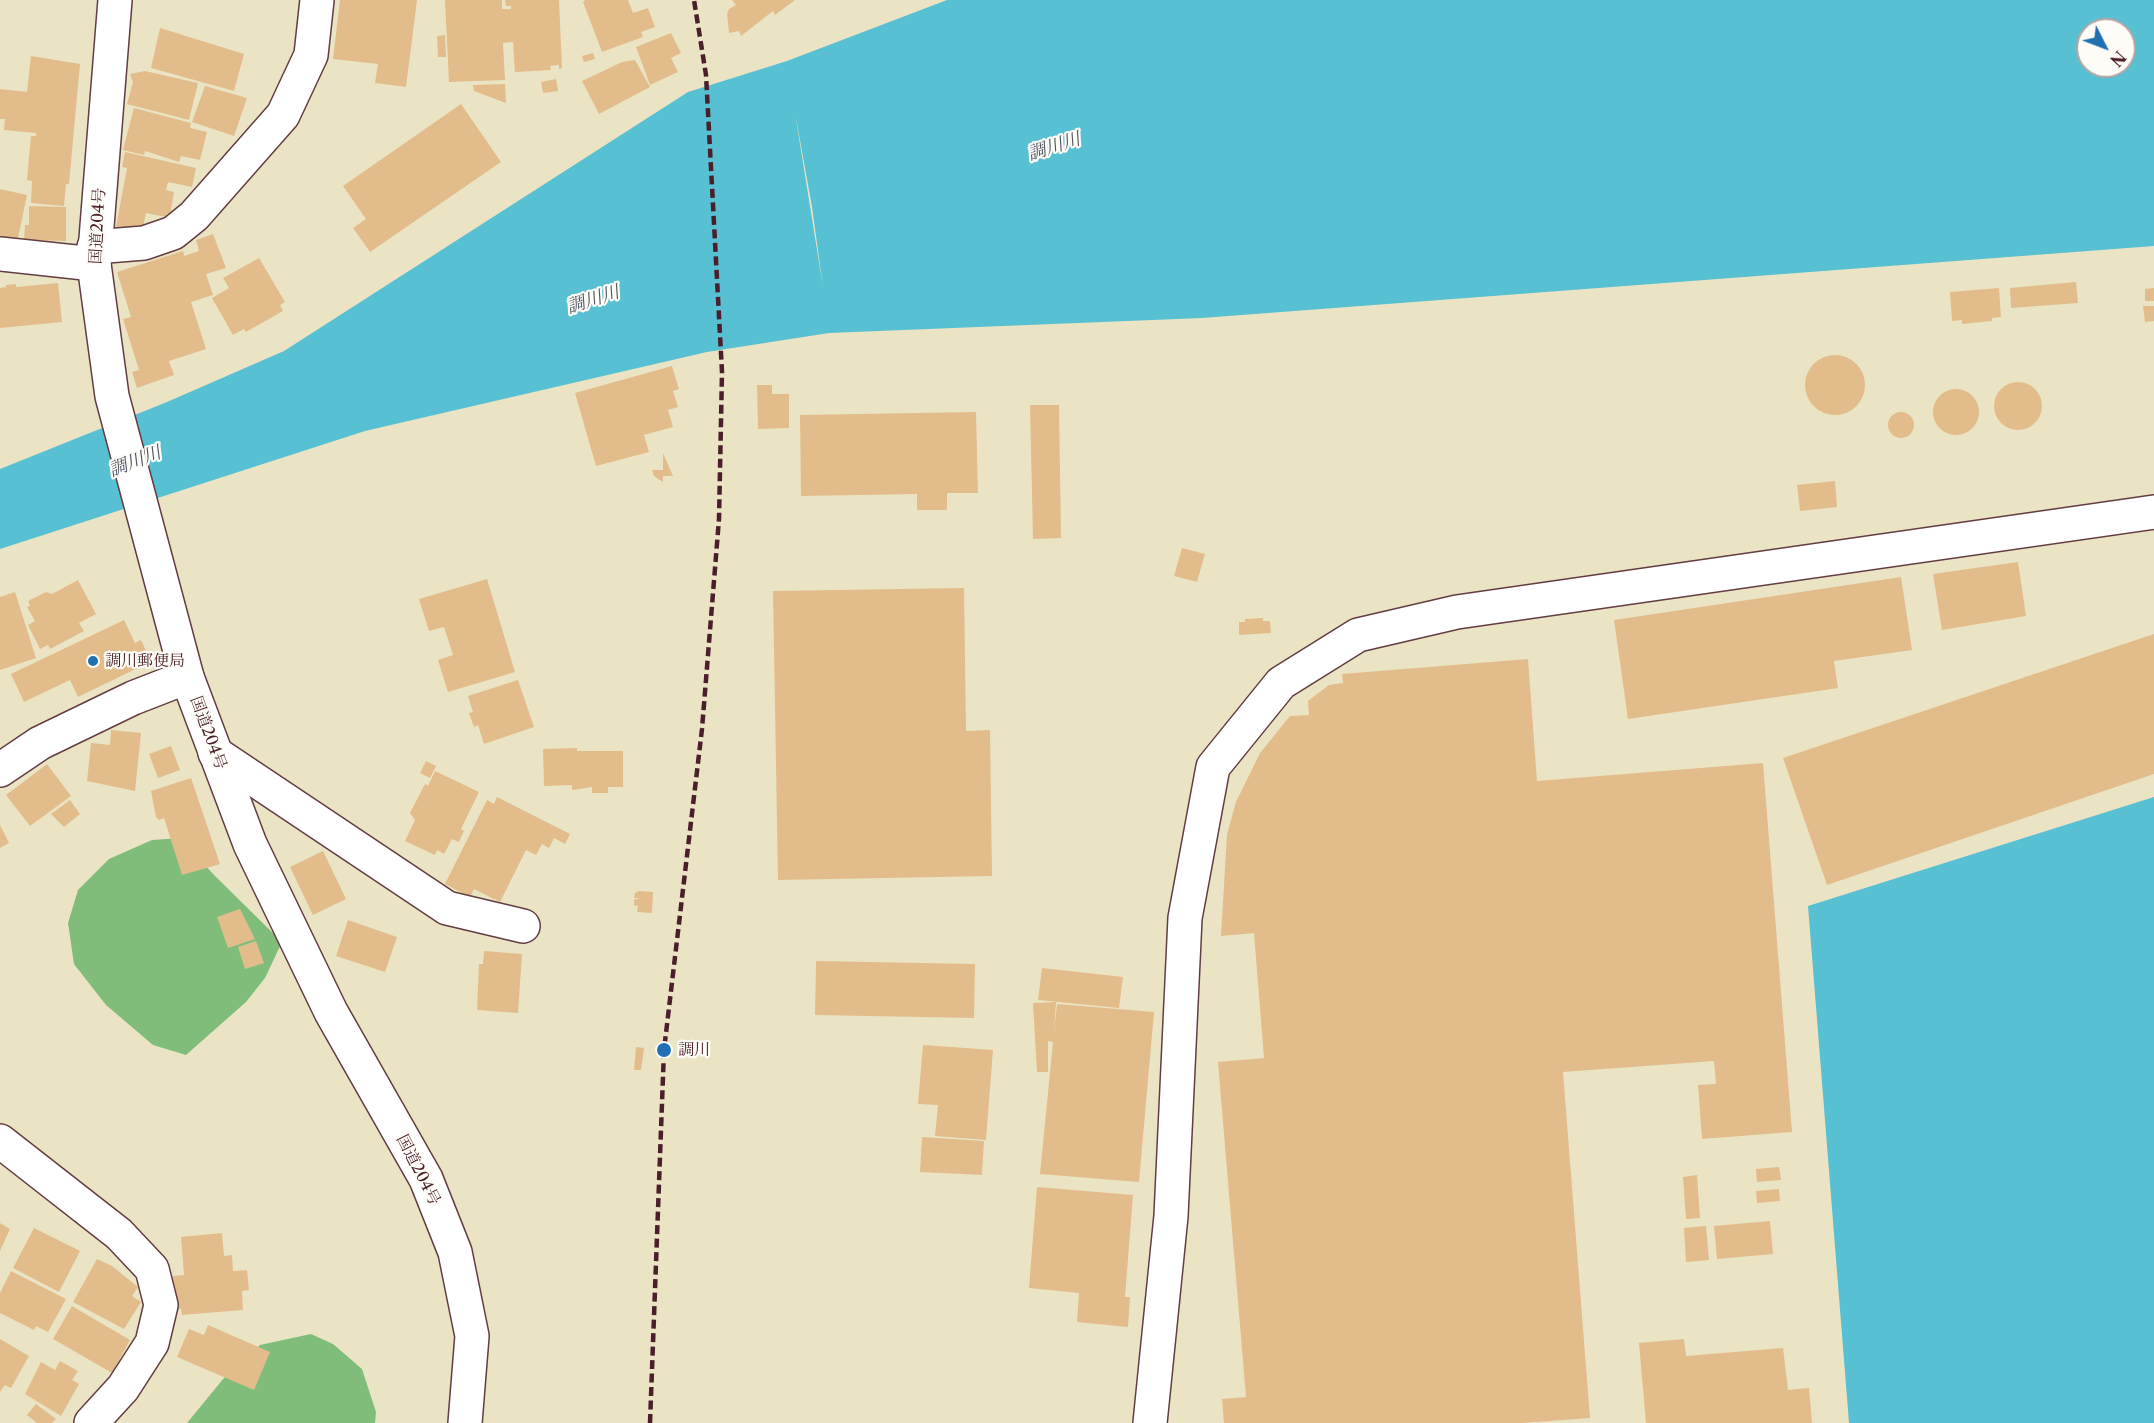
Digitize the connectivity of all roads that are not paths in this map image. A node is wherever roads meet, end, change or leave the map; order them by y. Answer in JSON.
{"nodes":[{"id":1,"x":115,"y":0,"type":"edge"},
{"id":2,"x":317,"y":0,"type":"edge"},
{"id":3,"x":0,"y":254,"type":"edge"},
{"id":4,"x":94,"y":256,"type":"junction"},
{"id":5,"x":2154,"y":512,"type":"edge"},
{"id":6,"x":187,"y":677,"type":"junction"},
{"id":7,"x":215,"y":753,"type":"junction"},
{"id":8,"x":0,"y":770,"type":"edge"},
{"id":9,"x":523,"y":926,"type":"dead end"},
{"id":10,"x":0,"y":1141,"type":"edge"},
{"id":11,"x":91,"y":1423,"type":"edge"},
{"id":12,"x":465,"y":1423,"type":"edge"},
{"id":13,"x":1150,"y":1423,"type":"edge"}],
"edges":[{"from":1,"to":4,"type":"main road","name":"国道204号"},
{"from":2,"to":4,"type":"main road"},
{"from":3,"to":4,"type":"main road"},
{"from":4,"to":6,"type":"main road","name":"国道204号"},
{"from":5,"to":13,"type":"main road"},
{"from":6,"to":7,"type":"main road","name":"国道204号"},
{"from":6,"to":8,"type":"main road"},
{"from":7,"to":9,"type":"main road"},
{"from":7,"to":12,"type":"main road","name":"国道204号"},
{"from":10,"to":11,"type":"main road"}]}
